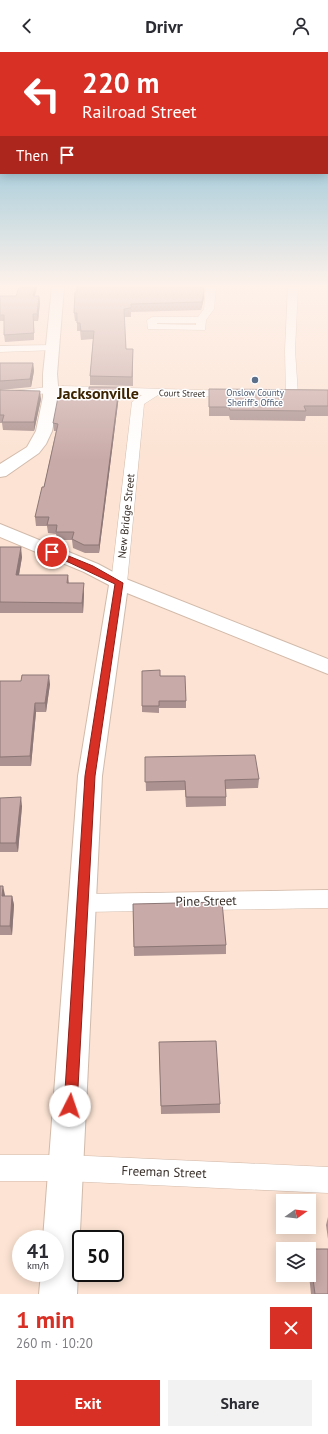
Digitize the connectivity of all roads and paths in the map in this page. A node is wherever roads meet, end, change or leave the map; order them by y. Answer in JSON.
{"nodes":[{"id":1,"x":52,"y":345,"type":"edge"},
{"id":2,"x":290,"y":345,"type":"edge"},
{"id":3,"x":52,"y":348,"type":"junction"},
{"id":4,"x":0,"y":349,"type":"edge"},
{"id":5,"x":0,"y":389,"type":"edge"},
{"id":6,"x":44,"y":391,"type":"junction"},
{"id":7,"x":154,"y":392,"type":"junction"},
{"id":8,"x":0,"y":394,"type":"edge"},
{"id":9,"x":246,"y":394,"type":"edge"},
{"id":10,"x":276,"y":394,"type":"edge"},
{"id":11,"x":292,"y":395,"type":"junction"},
{"id":12,"x":306,"y":395,"type":"edge"},
{"id":13,"x":0,"y":472,"type":"edge"},
{"id":14,"x":0,"y":530,"type":"edge"},
{"id":15,"x":119,"y":583,"type":"junction"},
{"id":16,"x":328,"y":667,"type":"edge"},
{"id":17,"x":328,"y":899,"type":"edge"},
{"id":18,"x":83,"y":903,"type":"junction"},
{"id":19,"x":0,"y":1168,"type":"edge"},
{"id":20,"x":66,"y":1168,"type":"junction"},
{"id":21,"x":328,"y":1180,"type":"edge"},
{"id":22,"x":58,"y":1294,"type":"edge"}],
"edges":[{"from":1,"to":3,"type":"main road"},
{"from":2,"to":11,"type":"street"},
{"from":3,"to":4,"type":"street"},
{"from":3,"to":6,"type":"main road"},
{"from":5,"to":6,"type":"street","name":"Court Street"},
{"from":6,"to":7,"type":"street","name":"Court Street"},
{"from":6,"to":8,"type":"street","name":"Court Street"},
{"from":6,"to":13,"type":"main road"},
{"from":7,"to":9,"type":"street","name":"Court Street"},
{"from":7,"to":15,"type":"street","name":"New Bridge Street"},
{"from":10,"to":11,"type":"street"},
{"from":11,"to":12,"type":"street"},
{"from":14,"to":15,"type":"main road"},
{"from":15,"to":16,"type":"main road"},
{"from":15,"to":18,"type":"main road","name":"New Bridge Street"},
{"from":17,"to":18,"type":"street","name":"Pine Street"},
{"from":18,"to":20,"type":"main road","name":"New Bridge Street"},
{"from":19,"to":20,"type":"street","name":"Freeman Street"},
{"from":20,"to":21,"type":"street","name":"Freeman Street"},
{"from":20,"to":22,"type":"main road","name":"New Bridge Street"}]}
